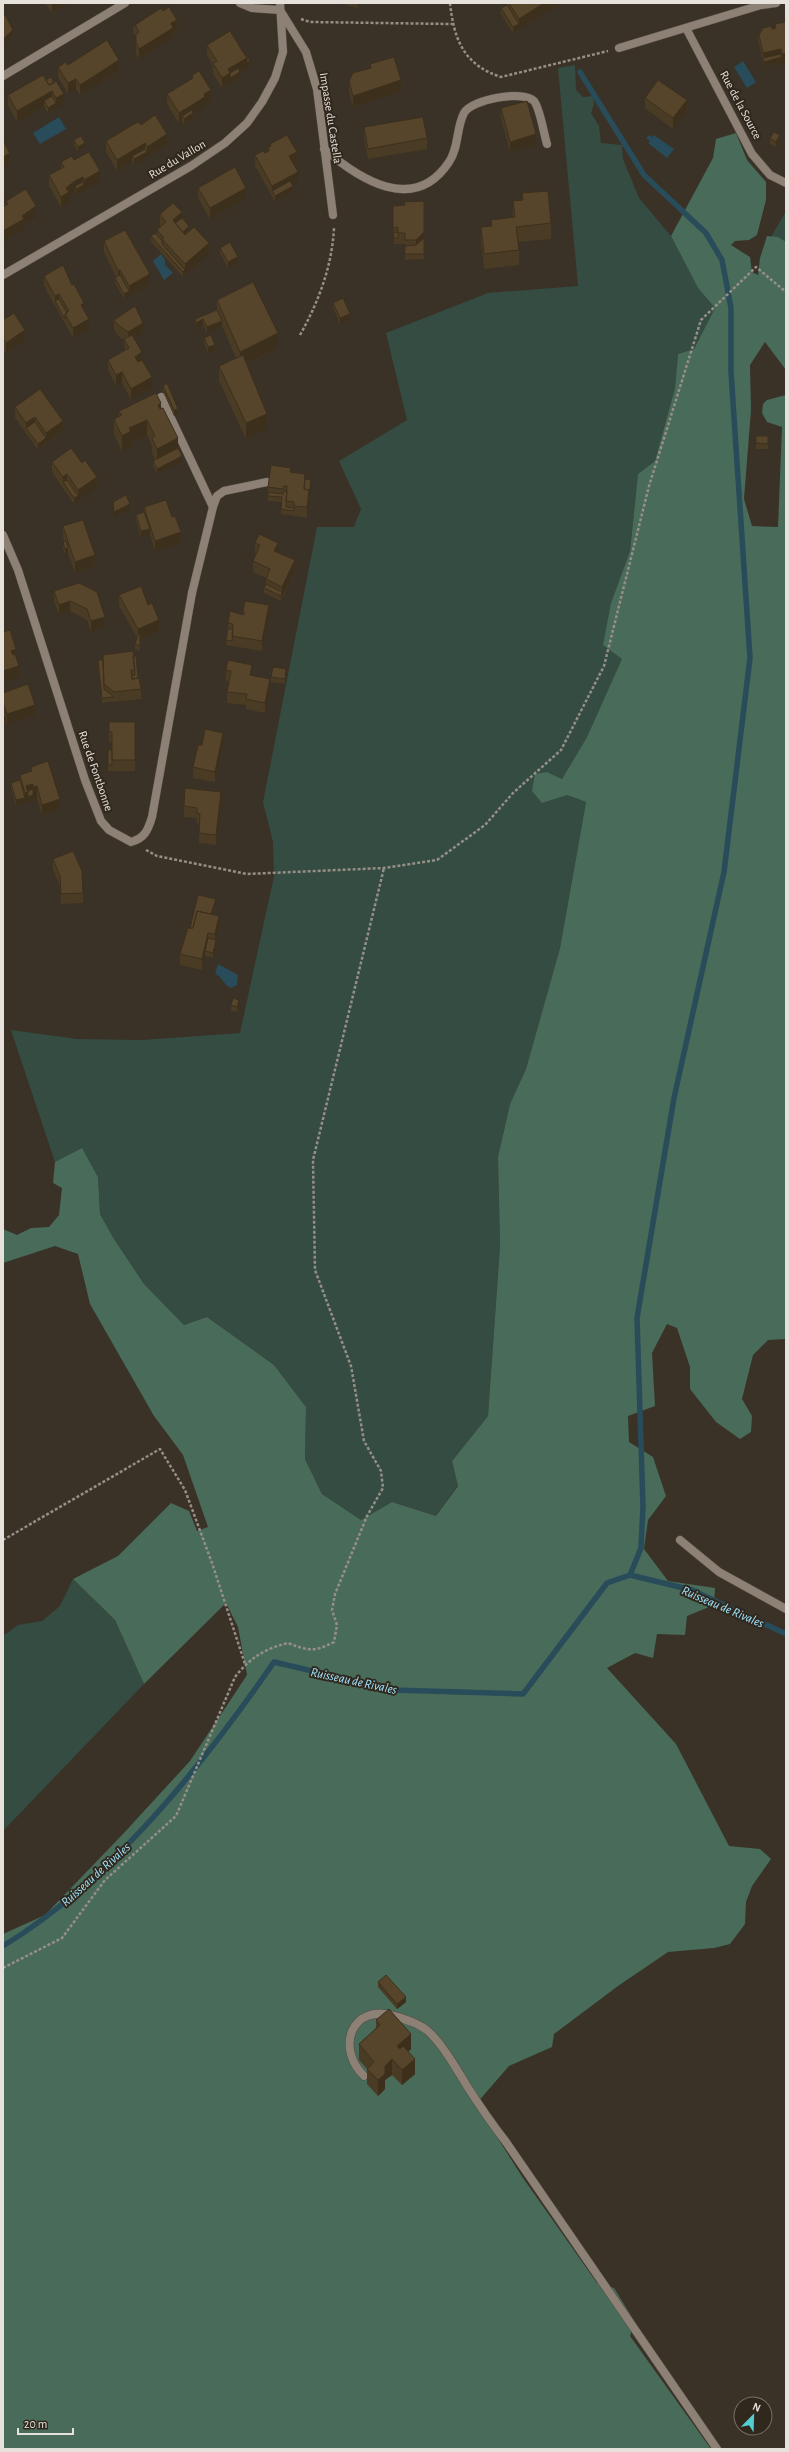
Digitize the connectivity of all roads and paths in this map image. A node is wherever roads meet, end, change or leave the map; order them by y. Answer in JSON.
{"nodes":[{"id":1,"x":125,"y":3,"type":"edge"},
{"id":2,"x":240,"y":3,"type":"edge"},
{"id":3,"x":450,"y":3,"type":"edge"},
{"id":4,"x":776,"y":3,"type":"edge"},
{"id":5,"x":280,"y":6,"type":"edge"},
{"id":6,"x":452,"y":24,"type":"junction"},
{"id":7,"x":686,"y":28,"type":"junction"},
{"id":8,"x":619,"y":48,"type":"joint"},
{"id":9,"x":3,"y":76,"type":"edge"},
{"id":10,"x":547,"y":144,"type":"dead end"},
{"id":11,"x":324,"y":148,"type":"junction"},
{"id":12,"x":786,"y":183,"type":"edge"},
{"id":13,"x":333,"y":215,"type":"joint"},
{"id":14,"x":3,"y":275,"type":"edge"},
{"id":15,"x":786,"y":292,"type":"edge"},
{"id":16,"x":300,"y":335,"type":"dead end"},
{"id":17,"x":161,"y":397,"type":"dead end"},
{"id":18,"x":267,"y":482,"type":"edge"},
{"id":19,"x":213,"y":507,"type":"junction"},
{"id":20,"x":3,"y":535,"type":"edge"},
{"id":21,"x":131,"y":842,"type":"junction"},
{"id":22,"x":384,"y":868,"type":"junction"},
{"id":23,"x":3,"y":1540,"type":"edge"},
{"id":24,"x":680,"y":1540,"type":"dead end"},
{"id":25,"x":786,"y":1609,"type":"edge"},
{"id":26,"x":245,"y":1664,"type":"junction"},
{"id":27,"x":3,"y":1968,"type":"edge"},
{"id":28,"x":364,"y":2076,"type":"dead end"},
{"id":29,"x":718,"y":2449,"type":"edge"}],
"edges":[{"from":1,"to":9,"type":"street"},
{"from":2,"to":5,"type":"street"},
{"from":3,"to":6,"type":"path"},
{"from":4,"to":7,"type":"street"},
{"from":5,"to":6,"type":"path"},
{"from":5,"to":11,"type":"street","name":"Impasse du Castella"},
{"from":5,"to":14,"type":"street","name":"Rue du Vallon"},
{"from":6,"to":8,"type":"path"},
{"from":7,"to":8,"type":"street"},
{"from":7,"to":12,"type":"street","name":"Rue de la Source"},
{"from":10,"to":11,"type":"street"},
{"from":11,"to":13,"type":"street","name":"Impasse du Castella"},
{"from":13,"to":16,"type":"path"},
{"from":15,"to":22,"type":"path"},
{"from":17,"to":19,"type":"street"},
{"from":18,"to":19,"type":"street"},
{"from":19,"to":21,"type":"street"},
{"from":20,"to":21,"type":"street","name":"Rue de Fontbonne"},
{"from":21,"to":22,"type":"path"},
{"from":22,"to":26,"type":"path"},
{"from":23,"to":26,"type":"path"},
{"from":24,"to":25,"type":"street"},
{"from":26,"to":27,"type":"path"},
{"from":28,"to":29,"type":"street"}]}
